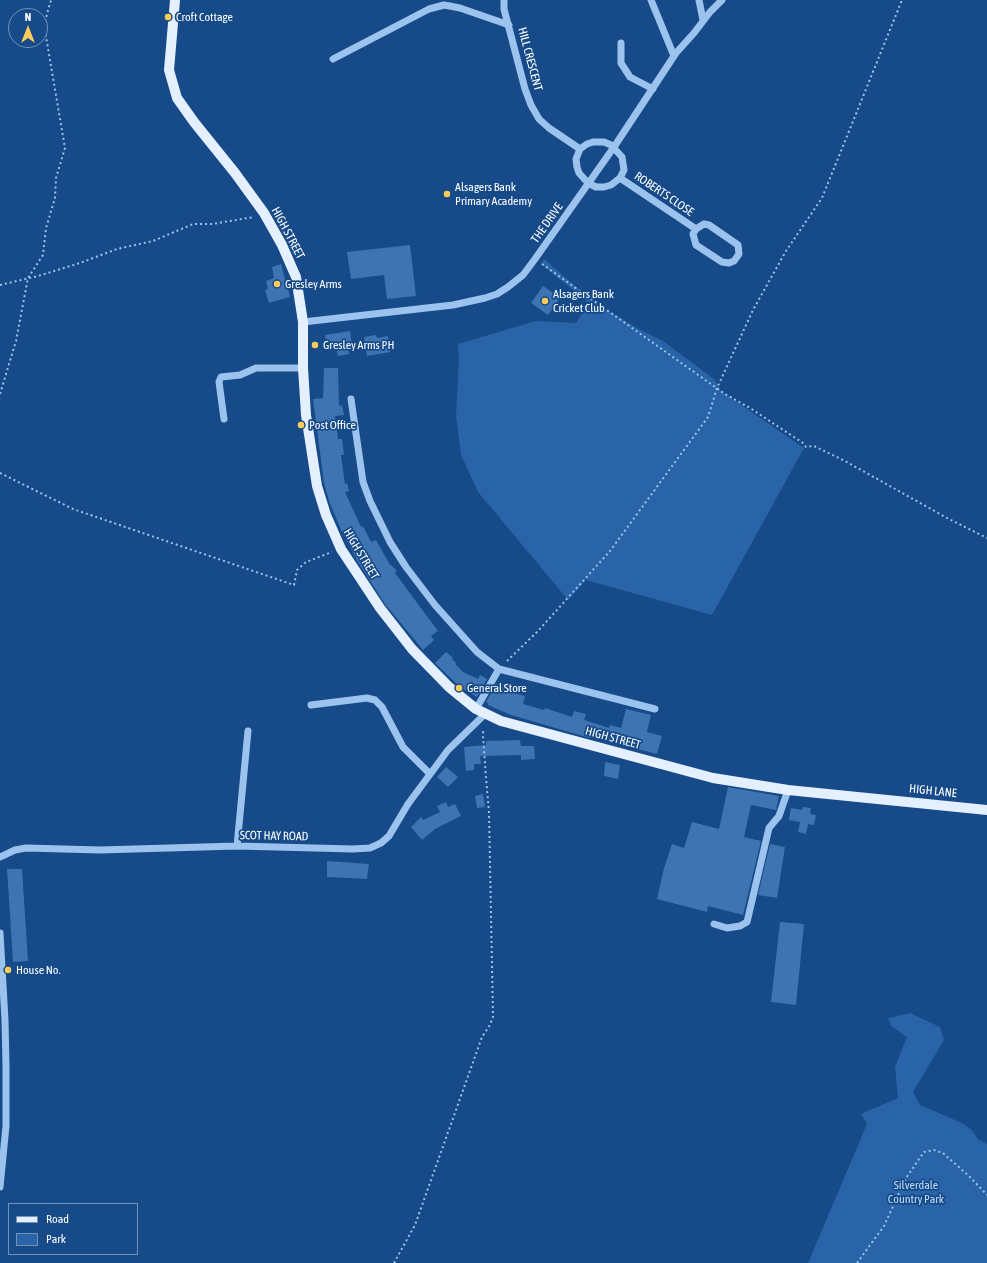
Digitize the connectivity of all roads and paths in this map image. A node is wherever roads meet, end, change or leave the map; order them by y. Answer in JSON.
{"nodes":[{"id":1,"x":51,"y":0,"type":"edge"},
{"id":2,"x":175,"y":0,"type":"edge"},
{"id":3,"x":504,"y":0,"type":"edge"},
{"id":4,"x":651,"y":0,"type":"edge"},
{"id":5,"x":699,"y":0,"type":"edge"},
{"id":6,"x":722,"y":0,"type":"edge"},
{"id":7,"x":902,"y":0,"type":"edge"},
{"id":8,"x":704,"y":20,"type":"junction"},
{"id":9,"x":509,"y":25,"type":"junction"},
{"id":10,"x":621,"y":43,"type":"dead end"},
{"id":11,"x":674,"y":56,"type":"junction"},
{"id":12,"x":333,"y":59,"type":"dead end"},
{"id":13,"x":653,"y":90,"type":"junction"},
{"id":14,"x":614,"y":147,"type":"junction"},
{"id":15,"x":580,"y":149,"type":"junction"},
{"id":16,"x":620,"y":178,"type":"junction"},
{"id":17,"x":588,"y":183,"type":"junction"},
{"id":18,"x":264,"y":212,"type":"junction"},
{"id":19,"x":696,"y":229,"type":"junction"},
{"id":20,"x":535,"y":259,"type":"junction"},
{"id":21,"x":28,"y":278,"type":"junction"},
{"id":22,"x":0,"y":285,"type":"edge"},
{"id":23,"x":304,"y":322,"type":"junction"},
{"id":24,"x":302,"y":368,"type":"junction"},
{"id":25,"x":717,"y":388,"type":"junction"},
{"id":26,"x":0,"y":394,"type":"edge"},
{"id":27,"x":351,"y":399,"type":"dead end"},
{"id":28,"x":224,"y":420,"type":"dead end"},
{"id":29,"x":0,"y":473,"type":"edge"},
{"id":30,"x":987,"y":538,"type":"edge"},
{"id":31,"x":341,"y":549,"type":"junction"},
{"id":32,"x":499,"y":669,"type":"junction"},
{"id":33,"x":311,"y":705,"type":"dead end"},
{"id":34,"x":655,"y":709,"type":"dead end"},
{"id":35,"x":481,"y":711,"type":"junction"},
{"id":36,"x":248,"y":731,"type":"dead end"},
{"id":37,"x":430,"y":774,"type":"junction"},
{"id":38,"x":788,"y":790,"type":"junction"},
{"id":39,"x":876,"y":798,"type":"joint"},
{"id":40,"x":987,"y":810,"type":"edge"},
{"id":41,"x":237,"y":846,"type":"junction"},
{"id":42,"x":0,"y":857,"type":"edge"},
{"id":43,"x":714,"y":924,"type":"dead end"},
{"id":44,"x":0,"y":933,"type":"edge"},
{"id":45,"x":0,"y":1187,"type":"edge"},
{"id":46,"x":987,"y":1195,"type":"edge"},
{"id":47,"x":394,"y":1263,"type":"edge"},
{"id":48,"x":857,"y":1263,"type":"edge"}],
"edges":[{"from":1,"to":21,"type":"path"},
{"from":2,"to":18,"type":"main road","name":"HIGH STREET"},
{"from":3,"to":9,"type":"street","name":"HILL CRESCENT"},
{"from":4,"to":11,"type":"street"},
{"from":5,"to":8,"type":"street"},
{"from":6,"to":8,"type":"street","name":"THE DRIVE"},
{"from":7,"to":25,"type":"path"},
{"from":8,"to":11,"type":"street","name":"THE DRIVE"},
{"from":9,"to":12,"type":"street"},
{"from":9,"to":15,"type":"street","name":"HILL CRESCENT"},
{"from":10,"to":13,"type":"street"},
{"from":11,"to":13,"type":"street","name":"THE DRIVE"},
{"from":13,"to":14,"type":"street","name":"THE DRIVE"},
{"from":14,"to":15,"type":"street"},
{"from":14,"to":16,"type":"street","name":"ROBERTS CLOSE"},
{"from":14,"to":17,"type":"street","name":"THE DRIVE"},
{"from":15,"to":17,"type":"street"},
{"from":16,"to":17,"type":"street","name":"ROBERTS CLOSE"},
{"from":16,"to":19,"type":"street","name":"ROBERTS CLOSE"},
{"from":17,"to":20,"type":"street","name":"THE DRIVE"},
{"from":18,"to":21,"type":"path"},
{"from":18,"to":23,"type":"main road","name":"HIGH STREET"},
{"from":19,"to":19,"type":"street","name":"ROBERTS CLOSE"},
{"from":20,"to":23,"type":"street","name":"THE DRIVE"},
{"from":20,"to":25,"type":"path"},
{"from":21,"to":22,"type":"path"},
{"from":21,"to":26,"type":"path"},
{"from":23,"to":24,"type":"main road","name":"HIGH STREET"},
{"from":24,"to":28,"type":"street"},
{"from":24,"to":31,"type":"main road","name":"HIGH STREET"},
{"from":25,"to":30,"type":"path"},
{"from":25,"to":32,"type":"path"},
{"from":27,"to":32,"type":"street"},
{"from":29,"to":31,"type":"path"},
{"from":31,"to":35,"type":"main road","name":"HIGH STREET"},
{"from":32,"to":34,"type":"street"},
{"from":32,"to":35,"type":"street","name":"SCOT HAY ROAD"},
{"from":33,"to":37,"type":"street"},
{"from":35,"to":37,"type":"street","name":"SCOT HAY ROAD"},
{"from":35,"to":38,"type":"main road","name":"HIGH STREET"},
{"from":35,"to":47,"type":"path"},
{"from":36,"to":41,"type":"street"},
{"from":37,"to":41,"type":"street","name":"SCOT HAY ROAD"},
{"from":38,"to":39,"type":"main road","name":"HIGH STREET"},
{"from":38,"to":43,"type":"street"},
{"from":39,"to":40,"type":"main road","name":"HIGH LANE"},
{"from":41,"to":42,"type":"street","name":"SCOT HAY ROAD"},
{"from":44,"to":45,"type":"street"},
{"from":46,"to":48,"type":"path"}]}
